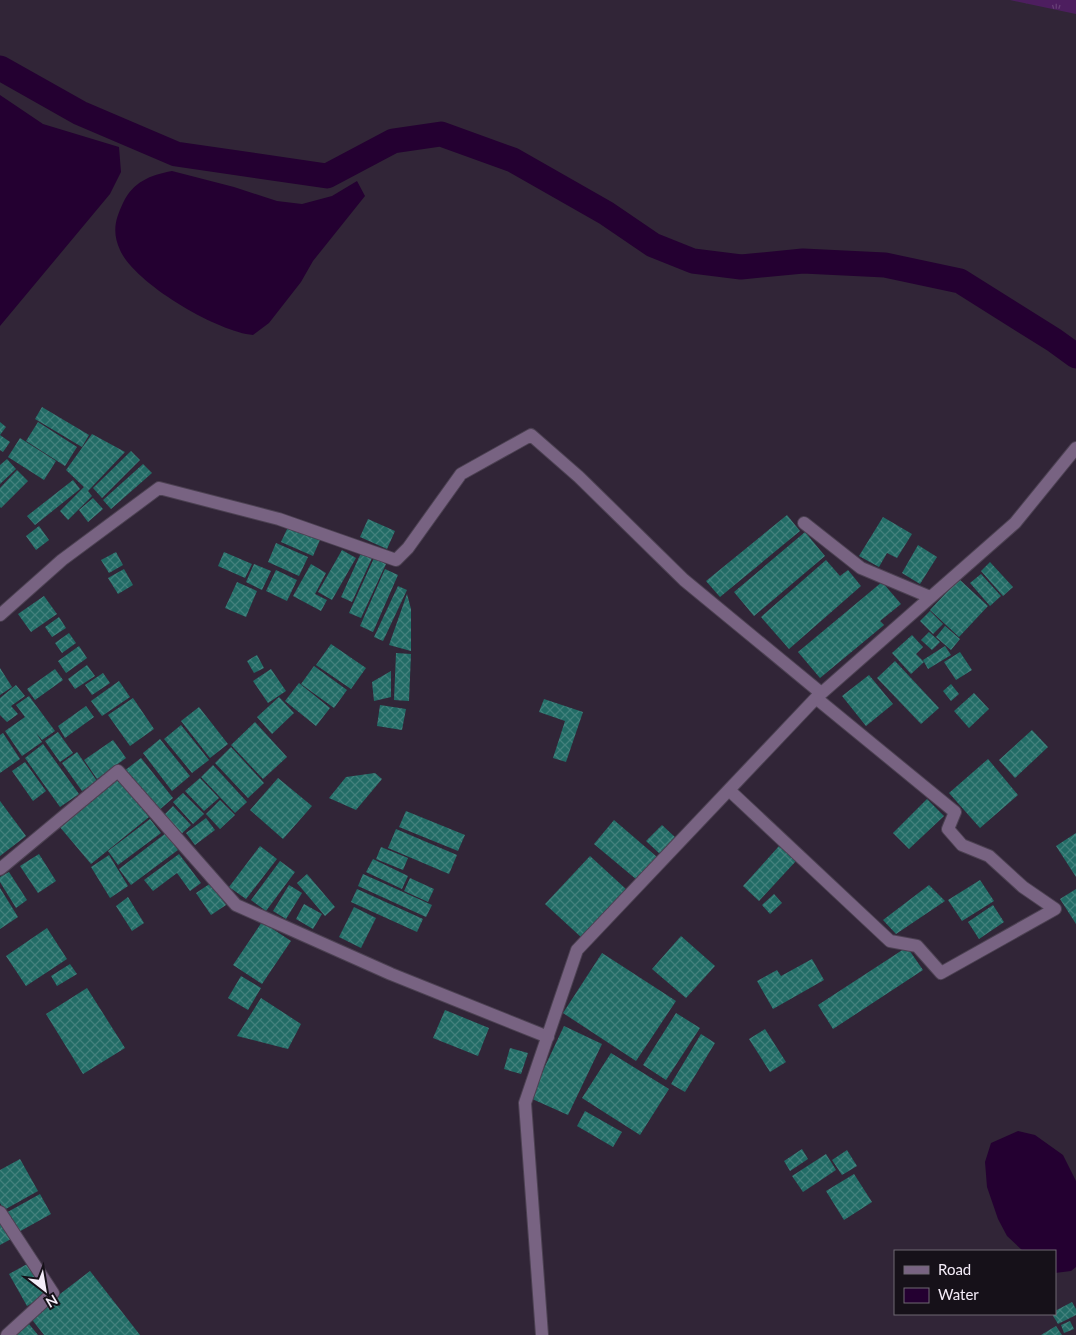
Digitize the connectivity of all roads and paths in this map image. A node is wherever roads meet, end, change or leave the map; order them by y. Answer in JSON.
{"nodes":[{"id":1,"x":1076,"y":448,"type":"edge"},
{"id":2,"x":804,"y":523,"type":"dead end"},
{"id":3,"x":930,"y":598,"type":"junction"},
{"id":4,"x":0,"y":615,"type":"edge"},
{"id":5,"x":818,"y":696,"type":"junction"},
{"id":6,"x":729,"y":790,"type":"junction"},
{"id":7,"x":0,"y":869,"type":"edge"},
{"id":8,"x":548,"y":1037,"type":"junction"},
{"id":9,"x":0,"y":1212,"type":"edge"},
{"id":10,"x":7,"y":1335,"type":"edge"},
{"id":11,"x":542,"y":1335,"type":"edge"}],
"edges":[{"from":1,"to":3,"type":"street"},
{"from":2,"to":3,"type":"street"},
{"from":3,"to":5,"type":"street"},
{"from":4,"to":5,"type":"street"},
{"from":5,"to":6,"type":"street"},
{"from":5,"to":6,"type":"street"},
{"from":6,"to":8,"type":"street"},
{"from":7,"to":8,"type":"street"},
{"from":8,"to":11,"type":"street"},
{"from":9,"to":10,"type":"street"}]}
